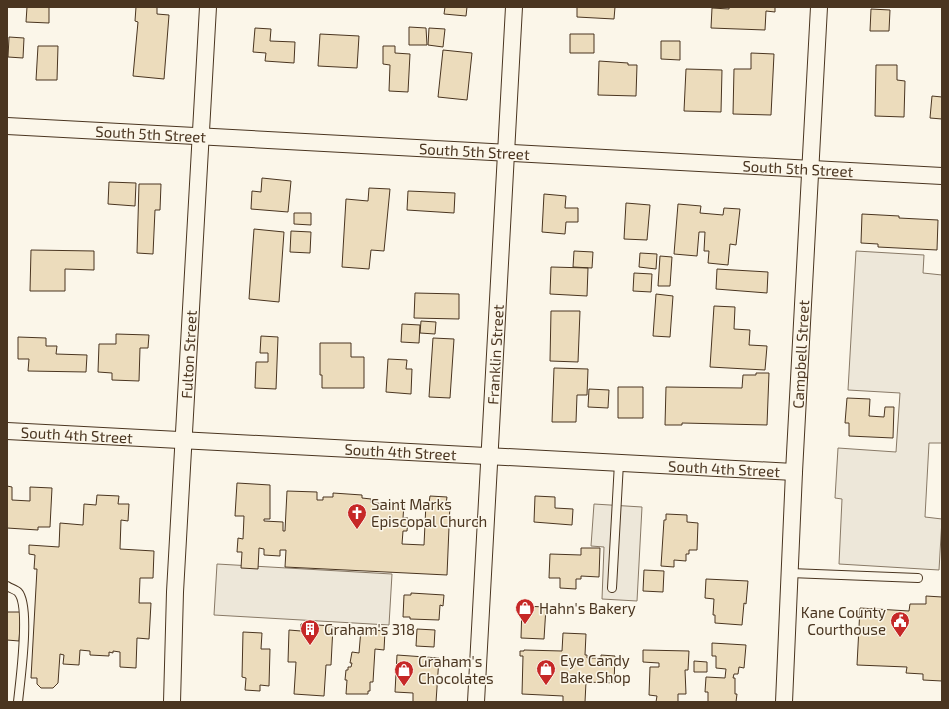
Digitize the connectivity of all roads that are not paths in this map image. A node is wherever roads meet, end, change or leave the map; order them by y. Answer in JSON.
{"nodes":[{"id":1,"x":208,"y":7,"type":"edge"},
{"id":2,"x":514,"y":7,"type":"edge"},
{"id":3,"x":819,"y":7,"type":"edge"},
{"id":4,"x":7,"y":126,"type":"edge"},
{"id":5,"x":202,"y":136,"type":"junction"},
{"id":6,"x":506,"y":152,"type":"junction"},
{"id":7,"x":811,"y":168,"type":"junction"},
{"id":8,"x":942,"y":176,"type":"edge"},
{"id":9,"x":7,"y":432,"type":"edge"},
{"id":10,"x":184,"y":440,"type":"junction"},
{"id":11,"x":490,"y":456,"type":"junction"},
{"id":12,"x":619,"y":463,"type":"junction"},
{"id":13,"x":794,"y":472,"type":"junction"},
{"id":14,"x":790,"y":573,"type":"junction"},
{"id":15,"x":918,"y":578,"type":"dead end"},
{"id":16,"x":7,"y":586,"type":"edge"},
{"id":17,"x":612,"y":588,"type":"dead end"},
{"id":18,"x":18,"y":702,"type":"edge"},
{"id":19,"x":172,"y":702,"type":"edge"},
{"id":20,"x":476,"y":702,"type":"edge"},
{"id":21,"x":784,"y":702,"type":"edge"}],
"edges":[{"from":1,"to":5,"type":"street","name":"Fulton Street"},
{"from":2,"to":6,"type":"street","name":"Franklin Street"},
{"from":3,"to":7,"type":"street","name":"Campbell Street"},
{"from":4,"to":5,"type":"street","name":"South 5th Street"},
{"from":5,"to":6,"type":"street","name":"South 5th Street"},
{"from":5,"to":10,"type":"street","name":"Fulton Street"},
{"from":6,"to":7,"type":"street","name":"South 5th Street"},
{"from":6,"to":11,"type":"street","name":"Franklin Street"},
{"from":7,"to":8,"type":"street","name":"South 5th Street"},
{"from":7,"to":13,"type":"street","name":"Campbell Street"},
{"from":9,"to":10,"type":"street","name":"South 4th Street"},
{"from":10,"to":11,"type":"street","name":"South 4th Street"},
{"from":10,"to":19,"type":"street","name":"Fulton Street"},
{"from":11,"to":12,"type":"street","name":"South 4th Street"},
{"from":11,"to":20,"type":"street","name":"Franklin Street"},
{"from":12,"to":13,"type":"street","name":"South 4th Street"},
{"from":12,"to":17,"type":"lane"},
{"from":13,"to":14,"type":"street","name":"Campbell Street"},
{"from":14,"to":15,"type":"lane"},
{"from":14,"to":21,"type":"street","name":"Campbell Street"},
{"from":16,"to":18,"type":"lane"}]}
